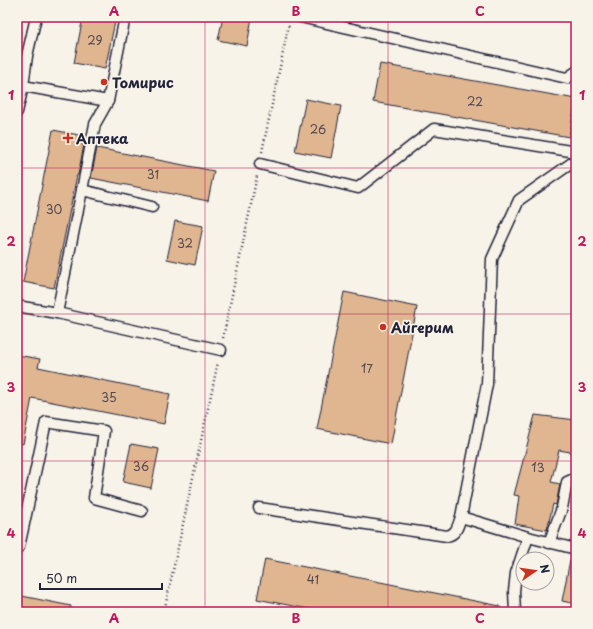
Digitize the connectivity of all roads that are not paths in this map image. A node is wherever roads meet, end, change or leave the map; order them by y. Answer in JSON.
{"nodes":[{"id":1,"x":36,"y":17,"type":"edge"},
{"id":2,"x":125,"y":17,"type":"edge"},
{"id":3,"x":300,"y":17,"type":"edge"},
{"id":4,"x":576,"y":72,"type":"edge"},
{"id":5,"x":23,"y":86,"type":"junction"},
{"id":6,"x":108,"y":102,"type":"junction"},
{"id":7,"x":17,"y":112,"type":"edge"},
{"id":8,"x":576,"y":152,"type":"edge"},
{"id":9,"x":576,"y":160,"type":"edge"},
{"id":10,"x":260,"y":164,"type":"road end"},
{"id":11,"x":82,"y":190,"type":"junction"},
{"id":12,"x":152,"y":207,"type":"dead end"},
{"id":13,"x":17,"y":306,"type":"edge"},
{"id":14,"x":57,"y":313,"type":"junction"},
{"id":15,"x":220,"y":350,"type":"road end"},
{"id":16,"x":576,"y":478,"type":"edge"},
{"id":17,"x":259,"y":508,"type":"dead end"},
{"id":18,"x":142,"y":511,"type":"dead end"},
{"id":19,"x":461,"y":517,"type":"junction"},
{"id":20,"x":528,"y":537,"type":"junction"},
{"id":21,"x":549,"y":543,"type":"junction"},
{"id":22,"x":17,"y":546,"type":"edge"},
{"id":23,"x":576,"y":549,"type":"edge"},
{"id":24,"x":515,"y":612,"type":"edge"}],
"edges":[{"from":1,"to":5,"type":"lane"},
{"from":2,"to":6,"type":"lane"},
{"from":3,"to":4,"type":"lane"},
{"from":5,"to":6,"type":"lane"},
{"from":5,"to":7,"type":"lane"},
{"from":6,"to":11,"type":"lane"},
{"from":8,"to":10,"type":"lane"},
{"from":9,"to":19,"type":"lane"},
{"from":11,"to":12,"type":"lane"},
{"from":11,"to":14,"type":"lane"},
{"from":13,"to":14,"type":"lane"},
{"from":14,"to":15,"type":"lane"},
{"from":16,"to":21,"type":"lane"},
{"from":17,"to":19,"type":"lane"},
{"from":18,"to":22,"type":"lane"},
{"from":19,"to":20,"type":"lane"},
{"from":20,"to":21,"type":"lane"},
{"from":20,"to":24,"type":"lane"},
{"from":21,"to":23,"type":"lane"}]}
